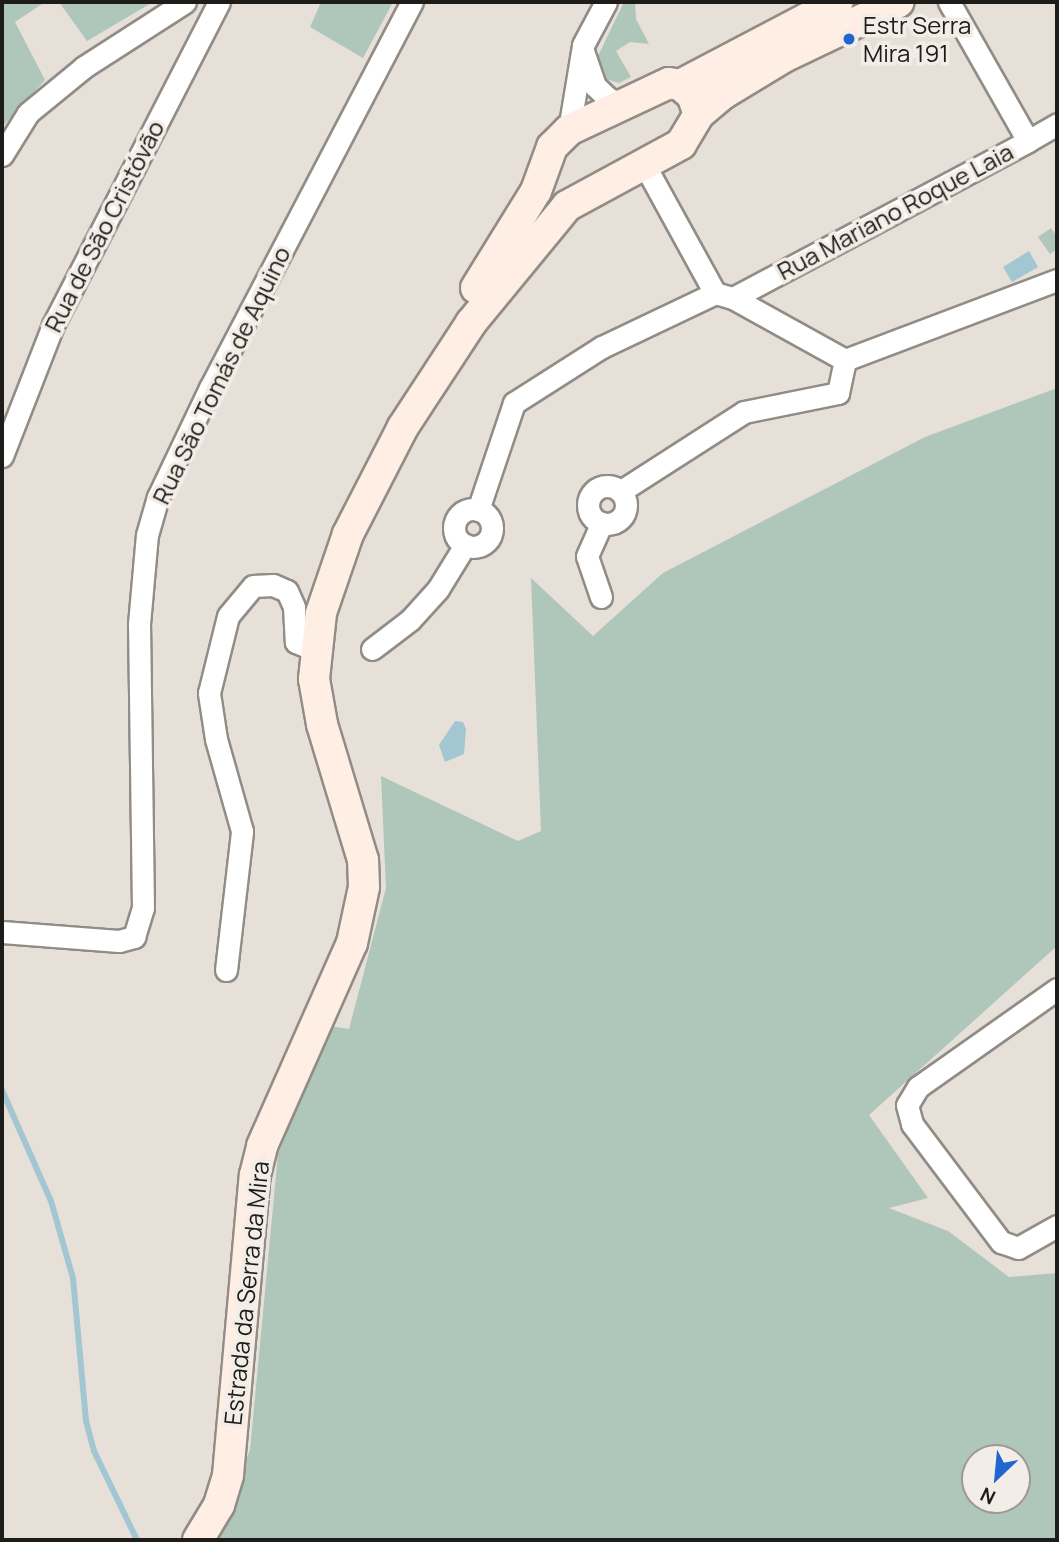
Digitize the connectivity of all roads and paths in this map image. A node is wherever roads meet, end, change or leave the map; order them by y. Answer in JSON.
{"nodes":[{"id":1,"x":185,"y":2,"type":"edge"},
{"id":2,"x":219,"y":2,"type":"edge"},
{"id":3,"x":412,"y":2,"type":"edge"},
{"id":4,"x":606,"y":2,"type":"edge"},
{"id":5,"x":838,"y":2,"type":"edge"},
{"id":6,"x":899,"y":2,"type":"edge"},
{"id":7,"x":949,"y":2,"type":"edge"},
{"id":8,"x":583,"y":45,"type":"junction"},
{"id":9,"x":680,"y":85,"type":"junction"},
{"id":10,"x":623,"y":103,"type":"junction"},
{"id":11,"x":699,"y":114,"type":"junction"},
{"id":12,"x":1057,"y":124,"type":"edge"},
{"id":13,"x":569,"y":130,"type":"junction"},
{"id":14,"x":1028,"y":141,"type":"junction"},
{"id":15,"x":2,"y":155,"type":"edge"},
{"id":16,"x":550,"y":164,"type":"junction"},
{"id":17,"x":644,"y":164,"type":"junction"},
{"id":18,"x":582,"y":195,"type":"junction"},
{"id":19,"x":1057,"y":280,"type":"edge"},
{"id":20,"x":724,"y":295,"type":"junction"},
{"id":21,"x":845,"y":360,"type":"junction"},
{"id":22,"x":412,"y":415,"type":"junction"},
{"id":23,"x":2,"y":456,"type":"edge"},
{"id":24,"x":601,"y":597,"type":"dead end"},
{"id":25,"x":372,"y":649,"type":"dead end"},
{"id":26,"x":315,"y":650,"type":"junction"},
{"id":27,"x":2,"y":932,"type":"edge"},
{"id":28,"x":226,"y":970,"type":"dead end"},
{"id":29,"x":1057,"y":989,"type":"edge"},
{"id":30,"x":1057,"y":1226,"type":"edge"},
{"id":31,"x":198,"y":1540,"type":"edge"}],
"edges":[{"from":1,"to":15,"type":"street"},
{"from":2,"to":23,"type":"street","name":"Rua de São Cristóvão"},
{"from":3,"to":27,"type":"street","name":"Rua São Tomás de Aquino"},
{"from":4,"to":8,"type":"street"},
{"from":5,"to":9,"type":"street"},
{"from":6,"to":11,"type":"street","name":"Estrada da Serra da Mira"},
{"from":7,"to":14,"type":"street","name":"Rua Mariano Roque Laia"},
{"from":8,"to":10,"type":"street"},
{"from":8,"to":13,"type":"street"},
{"from":9,"to":10,"type":"street"},
{"from":9,"to":11,"type":"street"},
{"from":10,"to":13,"type":"street"},
{"from":11,"to":17,"type":"street","name":"Estrada da Serra da Mira"},
{"from":12,"to":14,"type":"street"},
{"from":13,"to":16,"type":"street","name":"Estrada da Serra da Mira"},
{"from":14,"to":20,"type":"street","name":"Rua Mariano Roque Laia"},
{"from":16,"to":18,"type":"street"},
{"from":16,"to":22,"type":"street","name":"Estrada da Serra da Mira"},
{"from":17,"to":18,"type":"street","name":"Estrada da Serra da Mira"},
{"from":17,"to":20,"type":"street"},
{"from":18,"to":22,"type":"street","name":"Estrada da Serra da Mira"},
{"from":19,"to":21,"type":"street"},
{"from":20,"to":21,"type":"street"},
{"from":20,"to":25,"type":"street","name":"Rua Mariano Roque Laia"},
{"from":21,"to":24,"type":"street"},
{"from":22,"to":26,"type":"street","name":"Estrada da Serra da Mira"},
{"from":26,"to":28,"type":"street"},
{"from":26,"to":31,"type":"street","name":"Estrada da Serra da Mira"},
{"from":29,"to":30,"type":"street"}]}
